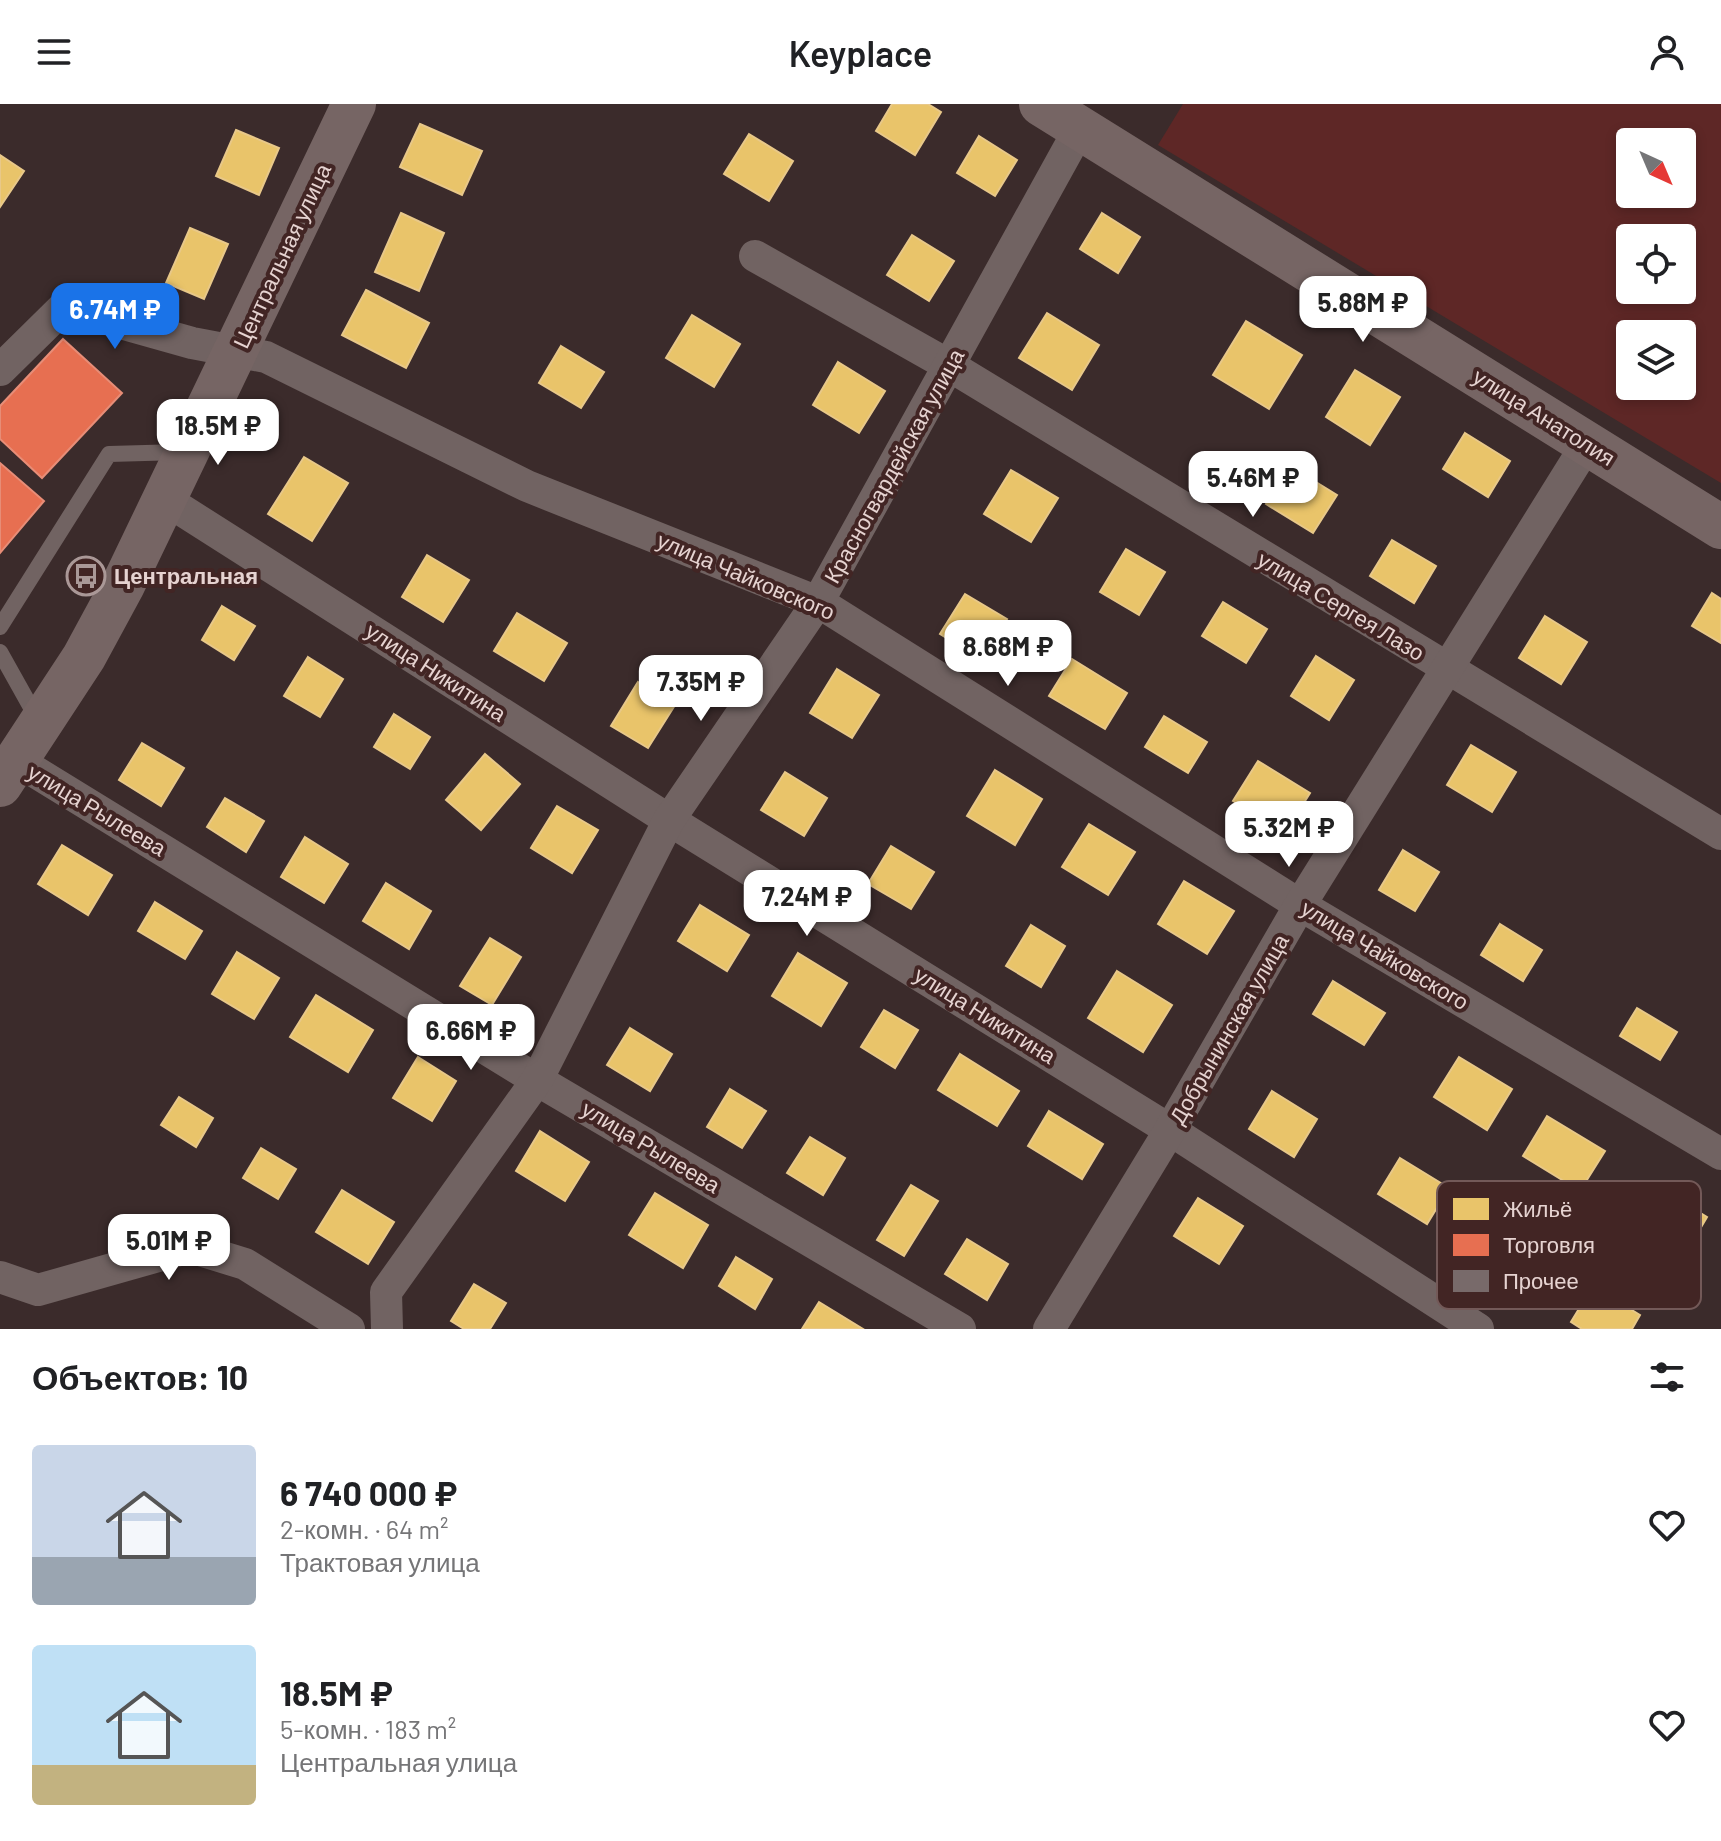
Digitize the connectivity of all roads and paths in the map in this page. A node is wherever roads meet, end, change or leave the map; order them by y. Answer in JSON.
{"nodes":[{"id":1,"x":354,"y":104,"type":"edge"},
{"id":2,"x":1041,"y":104,"type":"edge"},
{"id":3,"x":1084,"y":122,"type":"junction"},
{"id":4,"x":755,"y":256,"type":"dead end"},
{"id":5,"x":236,"y":352,"type":"junction"},
{"id":6,"x":950,"y":366,"type":"junction"},
{"id":7,"x":0,"y":370,"type":"edge"},
{"id":8,"x":1587,"y":444,"type":"junction"},
{"id":9,"x":187,"y":452,"type":"junction"},
{"id":10,"x":166,"y":500,"type":"junction"},
{"id":11,"x":1721,"y":527,"type":"edge"},
{"id":12,"x":818,"y":602,"type":"junction"},
{"id":13,"x":0,"y":627,"type":"edge"},
{"id":14,"x":0,"y":652,"type":"edge"},
{"id":15,"x":1446,"y":670,"type":"junction"},
{"id":16,"x":41,"y":724,"type":"junction"},
{"id":17,"x":8,"y":773,"type":"edge"},
{"id":18,"x":669,"y":820,"type":"junction"},
{"id":19,"x":1721,"y":834,"type":"edge"},
{"id":20,"x":1300,"y":905,"type":"junction"},
{"id":21,"x":537,"y":1080,"type":"junction"},
{"id":22,"x":1170,"y":1130,"type":"junction"},
{"id":23,"x":1721,"y":1154,"type":"edge"},
{"id":24,"x":0,"y":1277,"type":"edge"},
{"id":25,"x":1437,"y":1303,"type":"edge"},
{"id":26,"x":1447,"y":1309,"type":"edge"},
{"id":27,"x":349,"y":1329,"type":"edge"},
{"id":28,"x":387,"y":1329,"type":"edge"},
{"id":29,"x":960,"y":1329,"type":"edge"},
{"id":30,"x":1049,"y":1329,"type":"edge"},
{"id":31,"x":1478,"y":1329,"type":"edge"}],
"edges":[{"from":1,"to":5,"type":"street","name":"Центральная улица"},
{"from":2,"to":3,"type":"street","name":"улица Анатолия"},
{"from":3,"to":6,"type":"street","name":"Красногвардейская улица"},
{"from":3,"to":8,"type":"street","name":"улица Анатолия"},
{"from":4,"to":6,"type":"street","name":"улица Сергея Лазо"},
{"from":5,"to":7,"type":"street","name":"улица Чайковского"},
{"from":5,"to":9,"type":"street","name":"Центральная улица"},
{"from":5,"to":12,"type":"street","name":"улица Чайковского"},
{"from":6,"to":12,"type":"street","name":"Красногвардейская улица"},
{"from":6,"to":15,"type":"street","name":"улица Сергея Лазо"},
{"from":8,"to":11,"type":"street","name":"улица Анатолия"},
{"from":8,"to":15,"type":"street","name":"Добрынинская улица"},
{"from":9,"to":10,"type":"street","name":"Центральная улица"},
{"from":9,"to":13,"type":"lane"},
{"from":10,"to":16,"type":"street","name":"Центральная улица"},
{"from":10,"to":18,"type":"street","name":"улица Никитина"},
{"from":12,"to":18,"type":"street","name":"Красногвардейская улица"},
{"from":12,"to":20,"type":"street","name":"улица Чайковского"},
{"from":14,"to":16,"type":"lane"},
{"from":15,"to":19,"type":"street","name":"улица Сергея Лазо"},
{"from":15,"to":20,"type":"street","name":"Добрынинская улица"},
{"from":16,"to":17,"type":"street","name":"Центральная улица"},
{"from":17,"to":21,"type":"street","name":"улица Рылеева"},
{"from":18,"to":21,"type":"street","name":"Красногвардейская улица"},
{"from":18,"to":22,"type":"street","name":"улица Никитина"},
{"from":20,"to":22,"type":"street","name":"Добрынинская улица"},
{"from":20,"to":23,"type":"street","name":"улица Чайковского"},
{"from":21,"to":28,"type":"street","name":"Красногвардейская улица"},
{"from":21,"to":29,"type":"street","name":"улица Рылеева"},
{"from":22,"to":25,"type":"street","name":"улица Никитина"},
{"from":22,"to":30,"type":"street","name":"Добрынинская улица"},
{"from":24,"to":27,"type":"street"},
{"from":26,"to":31,"type":"street","name":"улица Никитина"}]}
